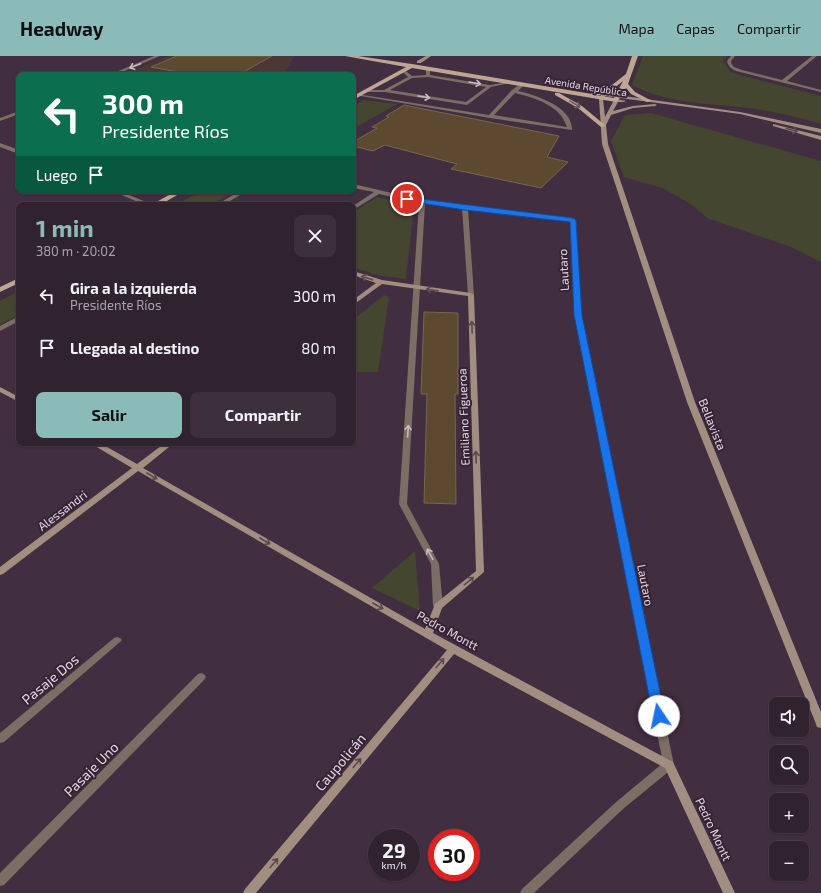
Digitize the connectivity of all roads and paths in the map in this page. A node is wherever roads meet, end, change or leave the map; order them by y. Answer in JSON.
{"nodes":[{"id":1,"x":158,"y":56,"type":"edge"},
{"id":2,"x":348,"y":56,"type":"edge"},
{"id":3,"x":385,"y":56,"type":"edge"},
{"id":4,"x":430,"y":56,"type":"edge"},
{"id":5,"x":635,"y":56,"type":"edge"},
{"id":6,"x":733,"y":56,"type":"edge"},
{"id":7,"x":815,"y":56,"type":"edge"},
{"id":8,"x":419,"y":62,"type":"junction"},
{"id":9,"x":410,"y":67,"type":"junction"},
{"id":10,"x":403,"y":70,"type":"junction"},
{"id":11,"x":118,"y":72,"type":"edge"},
{"id":12,"x":428,"y":73,"type":"junction"},
{"id":13,"x":627,"y":75,"type":"junction"},
{"id":14,"x":411,"y":77,"type":"junction"},
{"id":15,"x":783,"y":82,"type":"junction"},
{"id":16,"x":508,"y":83,"type":"junction"},
{"id":17,"x":625,"y":84,"type":"junction"},
{"id":18,"x":490,"y":86,"type":"junction"},
{"id":19,"x":522,"y":86,"type":"junction"},
{"id":20,"x":544,"y":89,"type":"junction"},
{"id":21,"x":365,"y":91,"type":"junction"},
{"id":22,"x":385,"y":91,"type":"junction"},
{"id":23,"x":514,"y":91,"type":"junction"},
{"id":24,"x":821,"y":91,"type":"edge"},
{"id":25,"x":356,"y":96,"type":"edge"},
{"id":26,"x":356,"y":96,"type":"edge"},
{"id":27,"x":603,"y":96,"type":"junction"},
{"id":28,"x":617,"y":98,"type":"junction"},
{"id":29,"x":649,"y":100,"type":"junction"},
{"id":30,"x":662,"y":106,"type":"junction"},
{"id":31,"x":16,"y":113,"type":"edge"},
{"id":32,"x":609,"y":114,"type":"junction"},
{"id":33,"x":490,"y":117,"type":"junction"},
{"id":34,"x":0,"y":120,"type":"edge"},
{"id":35,"x":603,"y":126,"type":"junction"},
{"id":36,"x":821,"y":131,"type":"edge"},
{"id":37,"x":821,"y":138,"type":"edge"},
{"id":38,"x":0,"y":145,"type":"edge"},
{"id":39,"x":16,"y":151,"type":"edge"},
{"id":40,"x":356,"y":187,"type":"edge"},
{"id":41,"x":378,"y":192,"type":"junction"},
{"id":42,"x":122,"y":194,"type":"edge"},
{"id":43,"x":175,"y":194,"type":"edge"},
{"id":44,"x":239,"y":194,"type":"edge"},
{"id":45,"x":142,"y":202,"type":"edge"},
{"id":46,"x":161,"y":202,"type":"edge"},
{"id":47,"x":224,"y":202,"type":"edge"},
{"id":48,"x":422,"y":202,"type":"junction"},
{"id":49,"x":356,"y":206,"type":"edge"},
{"id":50,"x":465,"y":208,"type":"junction"},
{"id":51,"x":356,"y":274,"type":"edge"},
{"id":52,"x":16,"y":282,"type":"edge"},
{"id":53,"x":381,"y":282,"type":"junction"},
{"id":54,"x":417,"y":288,"type":"junction"},
{"id":55,"x":0,"y":290,"type":"edge"},
{"id":56,"x":471,"y":295,"type":"junction"},
{"id":57,"x":356,"y":301,"type":"edge"},
{"id":58,"x":16,"y":320,"type":"edge"},
{"id":59,"x":0,"y":329,"type":"edge"},
{"id":60,"x":0,"y":389,"type":"edge"},
{"id":61,"x":16,"y":398,"type":"edge"},
{"id":62,"x":99,"y":446,"type":"edge"},
{"id":63,"x":166,"y":446,"type":"edge"},
{"id":64,"x":138,"y":468,"type":"junction"},
{"id":65,"x":0,"y":572,"type":"edge"},
{"id":66,"x":438,"y":606,"type":"junction"},
{"id":67,"x":428,"y":634,"type":"junction"},
{"id":68,"x":117,"y":640,"type":"dead end"},
{"id":69,"x":453,"y":649,"type":"junction"},
{"id":70,"x":201,"y":677,"type":"dead end"},
{"id":71,"x":821,"y":724,"type":"edge"},
{"id":72,"x":0,"y":739,"type":"edge"},
{"id":73,"x":669,"y":765,"type":"junction"},
{"id":74,"x":0,"y":881,"type":"edge"},
{"id":75,"x":249,"y":893,"type":"edge"},
{"id":76,"x":526,"y":893,"type":"edge"},
{"id":77,"x":729,"y":893,"type":"edge"}],
"edges":[{"from":1,"to":11,"type":"street","one_way":true},
{"from":2,"to":9,"type":"main road","name":"Avenida República"},
{"from":3,"to":8,"type":"main road","name":"Avenida República"},
{"from":4,"to":8,"type":"street"},
{"from":5,"to":13,"type":"main road"},
{"from":6,"to":15,"type":"street"},
{"from":7,"to":15,"type":"street"},
{"from":8,"to":9,"type":"main road"},
{"from":8,"to":27,"type":"main road","name":"Avenida República"},
{"from":9,"to":10,"type":"main road"},
{"from":9,"to":12,"type":"main road","name":"Avenida República"},
{"from":10,"to":14,"type":"street"},
{"from":10,"to":21,"type":"main road"},
{"from":12,"to":14,"type":"street"},
{"from":12,"to":16,"type":"main road","name":"Avenida República"},
{"from":12,"to":18,"type":"street","one_way":true},
{"from":13,"to":17,"type":"main road"},
{"from":13,"to":27,"type":"main road"},
{"from":14,"to":22,"type":"street"},
{"from":15,"to":24,"type":"street"},
{"from":16,"to":18,"type":"street"},
{"from":16,"to":19,"type":"main road","name":"Avenida República"},
{"from":17,"to":28,"type":"main road"},
{"from":17,"to":29,"type":"main road"},
{"from":22,"to":18,"type":"street","one_way":true},
{"from":19,"to":20,"type":"main road","name":"Avenida República"},
{"from":19,"to":23,"type":"street"},
{"from":20,"to":27,"type":"main road","name":"Avenida República"},
{"from":20,"to":35,"type":"main road","one_way":true},
{"from":21,"to":22,"type":"street"},
{"from":21,"to":25,"type":"main road"},
{"from":23,"to":33,"type":"street"},
{"from":23,"to":33,"type":"street"},
{"from":26,"to":33,"type":"street"},
{"from":27,"to":28,"type":"main road","name":"Avenida República"},
{"from":27,"to":35,"type":"street","name":"Bellavista"},
{"from":28,"to":29,"type":"street","name":"Avenida República"},
{"from":28,"to":30,"type":"street","name":"Avenida República"},
{"from":28,"to":32,"type":"street"},
{"from":29,"to":36,"type":"street","name":"Avenida República"},
{"from":30,"to":32,"type":"street"},
{"from":30,"to":37,"type":"street","name":"Avenida República","one_way":true},
{"from":31,"to":34,"type":"street"},
{"from":32,"to":35,"type":"street"},
{"from":35,"to":71,"type":"street","name":"Bellavista"},
{"from":38,"to":39,"type":"street"},
{"from":40,"to":41,"type":"street"},
{"from":41,"to":48,"type":"street"},
{"from":41,"to":49,"type":"street"},
{"from":42,"to":45,"type":"street"},
{"from":43,"to":46,"type":"main road"},
{"from":44,"to":47,"type":"street"},
{"from":48,"to":50,"type":"street"},
{"from":48,"to":54,"type":"street"},
{"from":50,"to":56,"type":"street","name":"Emiliano Figueroa"},
{"from":50,"to":73,"type":"street","name":"Lautaro"},
{"from":53,"to":51,"type":"street","one_way":true},
{"from":52,"to":55,"type":"main road"},
{"from":53,"to":54,"type":"street"},
{"from":53,"to":57,"type":"street"},
{"from":56,"to":54,"type":"street","one_way":true},
{"from":66,"to":54,"type":"street","one_way":true},
{"from":66,"to":56,"type":"street","name":"Emiliano Figueroa","one_way":true},
{"from":58,"to":59,"type":"street"},
{"from":60,"to":61,"type":"street"},
{"from":62,"to":64,"type":"street","name":"Pedro Montt"},
{"from":63,"to":64,"type":"street","name":"Alessandri"},
{"from":64,"to":65,"type":"street","name":"Alessandri"},
{"from":64,"to":67,"type":"street","name":"Pedro Montt","one_way":true},
{"from":66,"to":67,"type":"street"},
{"from":67,"to":69,"type":"street","name":"Pedro Montt"},
{"from":68,"to":72,"type":"street","name":"Pasaje Dos"},
{"from":69,"to":73,"type":"street","name":"Pedro Montt"},
{"from":75,"to":69,"type":"street","name":"Caupolicán","one_way":true},
{"from":70,"to":74,"type":"street","name":"Pasaje Uno"},
{"from":73,"to":76,"type":"street"},
{"from":73,"to":77,"type":"street","name":"Pedro Montt"}]}
